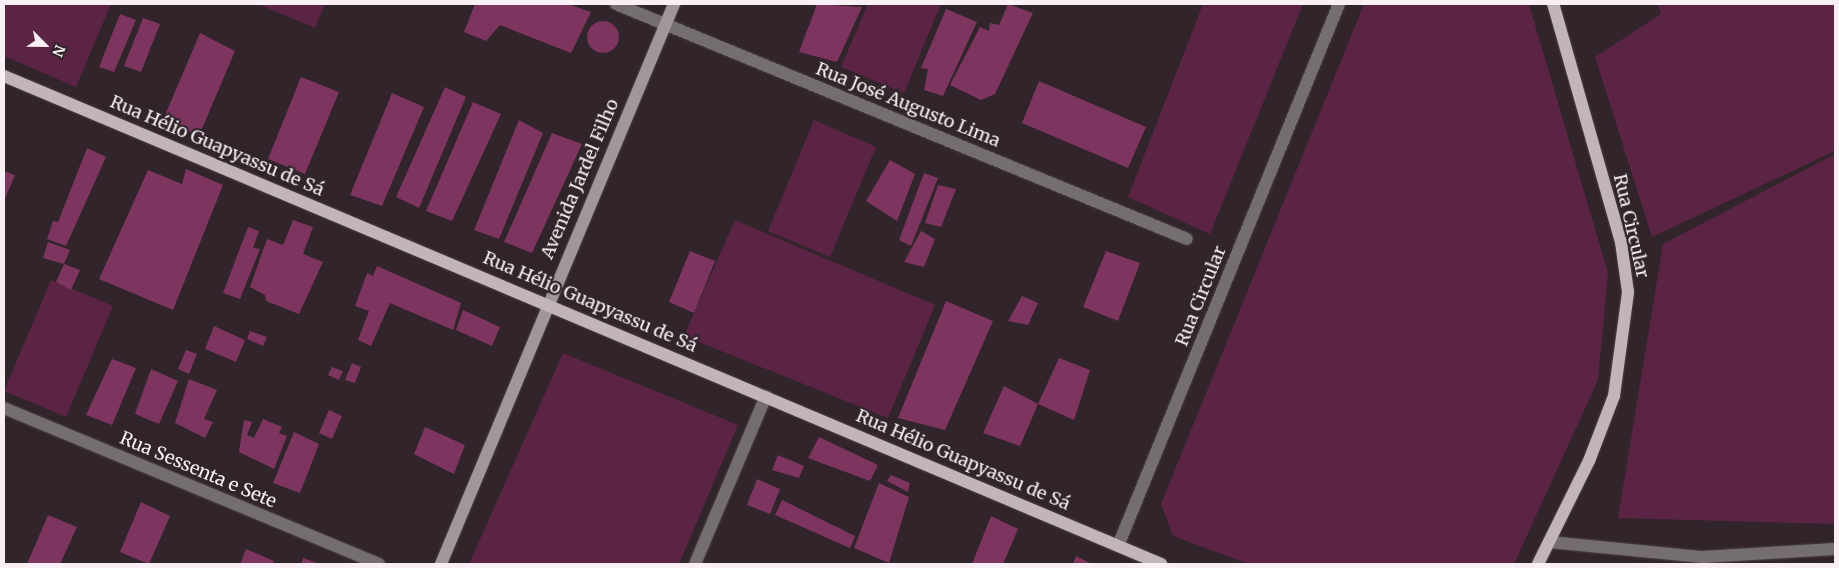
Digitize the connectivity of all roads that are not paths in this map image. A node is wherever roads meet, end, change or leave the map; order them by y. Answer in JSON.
{"nodes":[{"id":1,"x":616,"y":4,"type":"edge"},
{"id":2,"x":674,"y":4,"type":"edge"},
{"id":3,"x":1339,"y":4,"type":"edge"},
{"id":4,"x":1553,"y":4,"type":"edge"},
{"id":5,"x":665,"y":24,"type":"junction"},
{"id":6,"x":4,"y":76,"type":"edge"},
{"id":7,"x":1187,"y":239,"type":"dead end"},
{"id":8,"x":547,"y":302,"type":"junction"},
{"id":9,"x":766,"y":396,"type":"junction"},
{"id":10,"x":4,"y":408,"type":"edge"},
{"id":11,"x":1548,"y":542,"type":"junction"},
{"id":12,"x":1118,"y":546,"type":"junction"},
{"id":13,"x":1835,"y":549,"type":"edge"},
{"id":14,"x":379,"y":564,"type":"edge"},
{"id":15,"x":441,"y":564,"type":"edge"},
{"id":16,"x":695,"y":564,"type":"edge"},
{"id":17,"x":1162,"y":564,"type":"edge"},
{"id":18,"x":1538,"y":564,"type":"edge"}],
"edges":[{"from":1,"to":5,"type":"street","name":"Rua José Augusto Lima"},
{"from":2,"to":5,"type":"main road","name":"Avenida Jardel Filho"},
{"from":3,"to":12,"type":"street","name":"Rua Circular"},
{"from":4,"to":11,"type":"main road","name":"Rua Circular"},
{"from":5,"to":7,"type":"street","name":"Rua José Augusto Lima"},
{"from":5,"to":8,"type":"main road","name":"Avenida Jardel Filho"},
{"from":6,"to":8,"type":"main road","name":"Rua Hélio Guapyassu de Sá"},
{"from":8,"to":9,"type":"main road","name":"Rua Hélio Guapyassu de Sá"},
{"from":8,"to":15,"type":"main road","name":"Avenida Jardel Filho"},
{"from":9,"to":12,"type":"main road","name":"Rua Hélio Guapyassu de Sá"},
{"from":9,"to":16,"type":"street"},
{"from":10,"to":14,"type":"street","name":"Rua Sessenta e Sete"},
{"from":11,"to":13,"type":"street"},
{"from":11,"to":18,"type":"main road","name":"Rua Circular"},
{"from":12,"to":17,"type":"main road","name":"Rua Hélio Guapyassu de Sá"}]}
